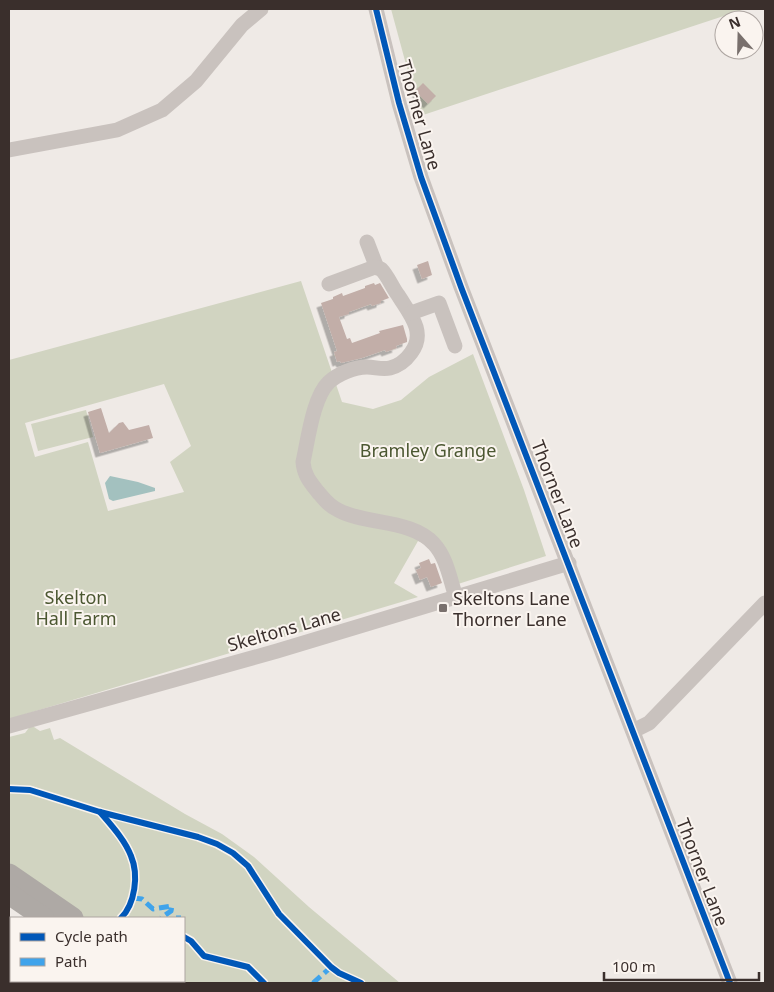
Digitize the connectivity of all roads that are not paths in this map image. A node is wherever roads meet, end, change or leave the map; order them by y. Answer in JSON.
{"nodes":[{"id":1,"x":261,"y":9,"type":"edge"},
{"id":2,"x":376,"y":9,"type":"edge"},
{"id":3,"x":9,"y":150,"type":"edge"},
{"id":4,"x":367,"y":242,"type":"dead end"},
{"id":5,"x":376,"y":268,"type":"junction"},
{"id":6,"x":329,"y":284,"type":"dead end"},
{"id":7,"x":430,"y":298,"type":"dead end"},
{"id":8,"x":409,"y":310,"type":"junction"},
{"id":9,"x":455,"y":346,"type":"dead end"},
{"id":10,"x":568,"y":564,"type":"junction"},
{"id":11,"x":456,"y":597,"type":"junction"},
{"id":12,"x":765,"y":603,"type":"edge"},
{"id":13,"x":9,"y":726,"type":"edge"},
{"id":14,"x":633,"y":731,"type":"junction"},
{"id":15,"x":9,"y":874,"type":"edge"},
{"id":16,"x":9,"y":894,"type":"edge"},
{"id":17,"x":59,"y":915,"type":"edge"},
{"id":18,"x":730,"y":983,"type":"edge"}],
"edges":[{"from":1,"to":3,"type":"street"},
{"from":2,"to":10,"type":"street","name":"Thorner Lane"},
{"from":4,"to":5,"type":"street"},
{"from":5,"to":6,"type":"street"},
{"from":5,"to":8,"type":"street"},
{"from":7,"to":8,"type":"street"},
{"from":8,"to":9,"type":"street"},
{"from":8,"to":11,"type":"street"},
{"from":10,"to":11,"type":"street","name":"Skeltons Lane"},
{"from":10,"to":14,"type":"street","name":"Thorner Lane"},
{"from":11,"to":13,"type":"street","name":"Skeltons Lane"},
{"from":12,"to":14,"type":"street"},
{"from":14,"to":18,"type":"street","name":"Thorner Lane"},
{"from":15,"to":17,"type":"highway"},
{"from":16,"to":17,"type":"highway"}]}
